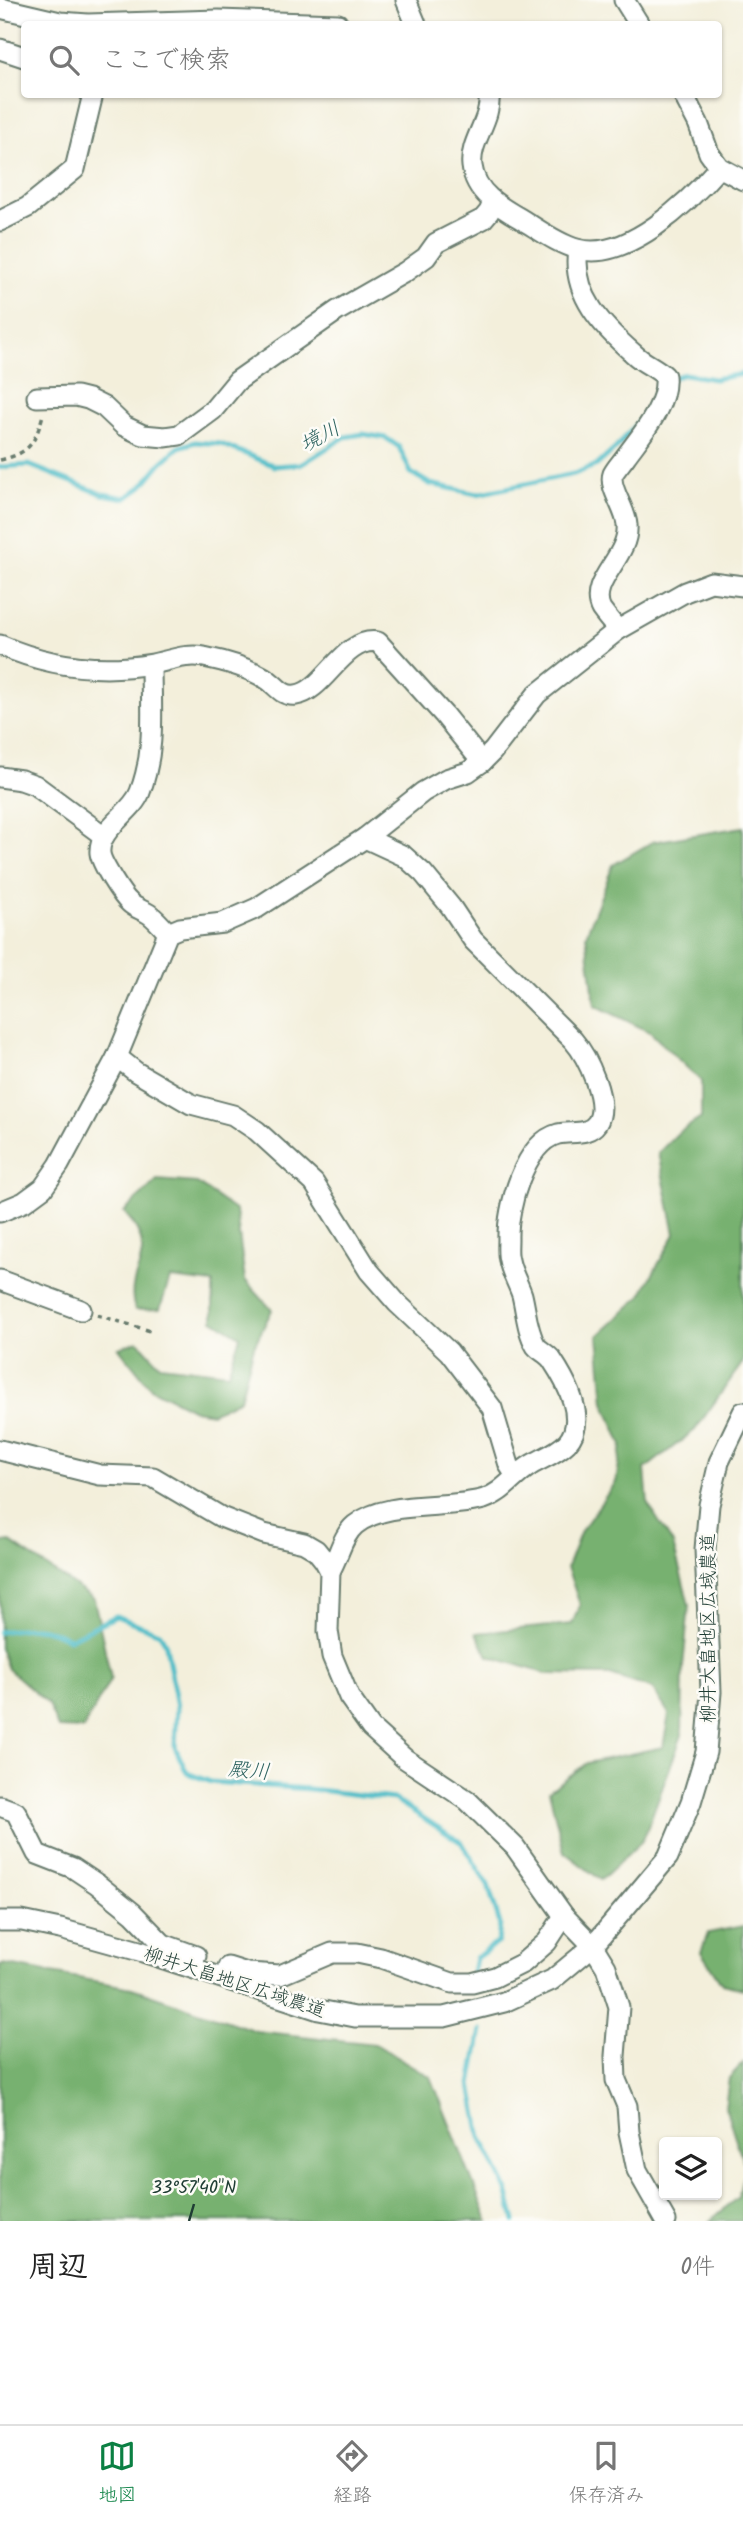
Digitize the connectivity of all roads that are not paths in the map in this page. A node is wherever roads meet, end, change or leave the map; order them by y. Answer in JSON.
{"nodes":[{"id":1,"x":406,"y":0,"type":"edge"},
{"id":2,"x":624,"y":0,"type":"edge"},
{"id":3,"x":0,"y":8,"type":"edge"},
{"id":4,"x":56,"y":21,"type":"edge"},
{"id":5,"x":186,"y":21,"type":"edge"},
{"id":6,"x":249,"y":21,"type":"edge"},
{"id":7,"x":415,"y":21,"type":"edge"},
{"id":8,"x":637,"y":21,"type":"edge"},
{"id":9,"x":0,"y":49,"type":"edge"},
{"id":10,"x":21,"y":56,"type":"edge"},
{"id":11,"x":92,"y":98,"type":"edge"},
{"id":12,"x":489,"y":98,"type":"edge"},
{"id":13,"x":685,"y":98,"type":"edge"},
{"id":14,"x":719,"y":167,"type":"junction"},
{"id":15,"x":743,"y":180,"type":"edge"},
{"id":16,"x":493,"y":202,"type":"junction"},
{"id":17,"x":0,"y":220,"type":"edge"},
{"id":18,"x":578,"y":250,"type":"junction"},
{"id":19,"x":42,"y":398,"type":"road end"},
{"id":20,"x":743,"y":586,"type":"edge"},
{"id":21,"x":618,"y":630,"type":"junction"},
{"id":22,"x":0,"y":645,"type":"edge"},
{"id":23,"x":151,"y":665,"type":"junction"},
{"id":24,"x":482,"y":762,"type":"junction"},
{"id":25,"x":0,"y":777,"type":"edge"},
{"id":26,"x":104,"y":836,"type":"junction"},
{"id":27,"x":365,"y":838,"type":"junction"},
{"id":28,"x":168,"y":933,"type":"junction"},
{"id":29,"x":117,"y":1057,"type":"junction"},
{"id":30,"x":0,"y":1212,"type":"edge"},
{"id":31,"x":0,"y":1280,"type":"edge"},
{"id":32,"x":82,"y":1310,"type":"road end"},
{"id":33,"x":743,"y":1412,"type":"edge"},
{"id":34,"x":0,"y":1450,"type":"edge"},
{"id":35,"x":516,"y":1476,"type":"junction"},
{"id":36,"x":330,"y":1571,"type":"junction"},
{"id":37,"x":0,"y":1806,"type":"edge"},
{"id":38,"x":564,"y":1916,"type":"junction"},
{"id":39,"x":0,"y":1921,"type":"edge"},
{"id":40,"x":593,"y":1946,"type":"junction"},
{"id":41,"x":666,"y":2221,"type":"edge"}],
"edges":[{"from":1,"to":7,"type":"street"},
{"from":2,"to":8,"type":"street"},
{"from":3,"to":4,"type":"street"},
{"from":5,"to":6,"type":"street"},
{"from":9,"to":10,"type":"street"},
{"from":11,"to":17,"type":"street"},
{"from":12,"to":16,"type":"street"},
{"from":13,"to":14,"type":"street"},
{"from":14,"to":15,"type":"street"},
{"from":14,"to":18,"type":"street"},
{"from":16,"to":18,"type":"street"},
{"from":16,"to":19,"type":"street"},
{"from":18,"to":21,"type":"street"},
{"from":20,"to":21,"type":"street"},
{"from":21,"to":24,"type":"street"},
{"from":22,"to":23,"type":"street"},
{"from":23,"to":24,"type":"street"},
{"from":23,"to":26,"type":"street"},
{"from":24,"to":27,"type":"street"},
{"from":25,"to":26,"type":"street"},
{"from":26,"to":28,"type":"street"},
{"from":27,"to":28,"type":"street"},
{"from":27,"to":35,"type":"street"},
{"from":28,"to":29,"type":"street"},
{"from":29,"to":30,"type":"street"},
{"from":29,"to":35,"type":"street"},
{"from":31,"to":32,"type":"street"},
{"from":33,"to":40,"type":"street","name":"柳井大畠地区広域農道"},
{"from":34,"to":36,"type":"street"},
{"from":35,"to":36,"type":"street"},
{"from":36,"to":38,"type":"street"},
{"from":37,"to":38,"type":"street"},
{"from":38,"to":40,"type":"street"},
{"from":39,"to":40,"type":"street","name":"柳井大畠地区広域農道"},
{"from":40,"to":41,"type":"street"}]}
